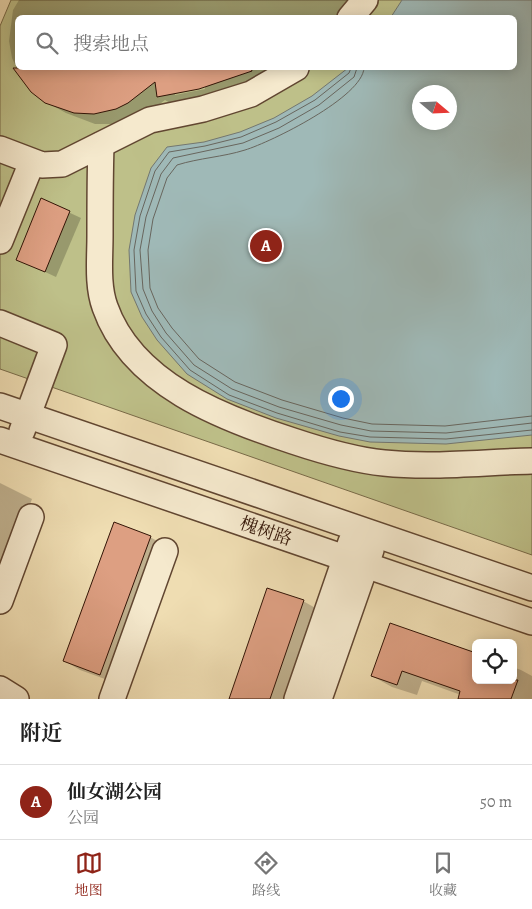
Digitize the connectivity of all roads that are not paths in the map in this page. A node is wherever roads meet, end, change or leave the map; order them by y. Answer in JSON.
{"nodes":[{"id":1,"x":365,"y":0,"type":"edge"},
{"id":2,"x":352,"y":15,"type":"edge"},
{"id":3,"x":293,"y":70,"type":"edge"},
{"id":4,"x":101,"y":145,"type":"junction"},
{"id":5,"x":0,"y":149,"type":"edge"},
{"id":6,"x":32,"y":162,"type":"junction"},
{"id":7,"x":0,"y":241,"type":"edge"},
{"id":8,"x":0,"y":323,"type":"edge"},
{"id":9,"x":0,"y":406,"type":"edge"},
{"id":10,"x":28,"y":416,"type":"junction"},
{"id":11,"x":8,"y":443,"type":"edge"},
{"id":12,"x":532,"y":461,"type":"edge"},
{"id":13,"x":31,"y":517,"type":"dead end"},
{"id":14,"x":366,"y":531,"type":"junction"},
{"id":15,"x":165,"y":551,"type":"dead end"},
{"id":16,"x":356,"y":562,"type":"junction"},
{"id":17,"x":532,"y":588,"type":"edge"},
{"id":18,"x":0,"y":601,"type":"edge"},
{"id":19,"x":532,"y":622,"type":"edge"},
{"id":20,"x":0,"y":689,"type":"edge"},
{"id":21,"x":16,"y":699,"type":"edge"},
{"id":22,"x":112,"y":699,"type":"edge"},
{"id":23,"x":297,"y":699,"type":"edge"},
{"id":24,"x":319,"y":699,"type":"edge"}],
"edges":[{"from":1,"to":2,"type":"street"},
{"from":3,"to":4,"type":"street"},
{"from":4,"to":6,"type":"street"},
{"from":4,"to":12,"type":"street"},
{"from":5,"to":6,"type":"street"},
{"from":6,"to":7,"type":"street"},
{"from":8,"to":10,"type":"street"},
{"from":9,"to":10,"type":"street","name":"槐树路"},
{"from":10,"to":11,"type":"street"},
{"from":10,"to":14,"type":"street","name":"槐树路"},
{"from":11,"to":16,"type":"street","name":"槐树路"},
{"from":13,"to":18,"type":"street"},
{"from":14,"to":16,"type":"street"},
{"from":14,"to":17,"type":"street","name":"槐树路"},
{"from":15,"to":22,"type":"street"},
{"from":16,"to":19,"type":"street","name":"槐树路"},
{"from":16,"to":23,"type":"street"},
{"from":16,"to":24,"type":"street"},
{"from":20,"to":21,"type":"street"}]}
